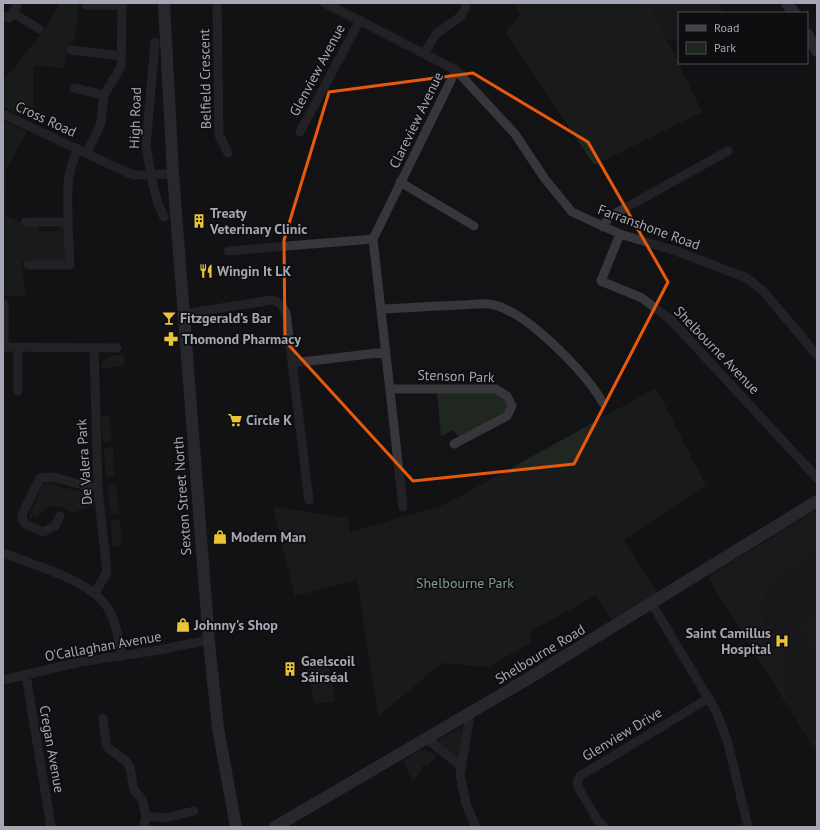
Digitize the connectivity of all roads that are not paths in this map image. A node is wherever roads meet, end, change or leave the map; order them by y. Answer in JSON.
{"nodes":[{"id":1,"x":18,"y":3,"type":"edge"},
{"id":2,"x":115,"y":3,"type":"edge"},
{"id":3,"x":164,"y":3,"type":"edge"},
{"id":4,"x":217,"y":3,"type":"edge"},
{"id":5,"x":325,"y":3,"type":"edge"},
{"id":6,"x":465,"y":3,"type":"edge"},
{"id":7,"x":787,"y":3,"type":"edge"},
{"id":8,"x":86,"y":5,"type":"dead end"},
{"id":9,"x":793,"y":12,"type":"edge"},
{"id":10,"x":13,"y":13,"type":"junction"},
{"id":11,"x":3,"y":16,"type":"edge"},
{"id":12,"x":360,"y":20,"type":"junction"},
{"id":13,"x":39,"y":29,"type":"dead end"},
{"id":14,"x":808,"y":36,"type":"edge"},
{"id":15,"x":155,"y":42,"type":"dead end"},
{"id":16,"x":71,"y":50,"type":"dead end"},
{"id":17,"x":817,"y":51,"type":"edge"},
{"id":18,"x":424,"y":54,"type":"junction"},
{"id":19,"x":122,"y":56,"type":"junction"},
{"id":20,"x":456,"y":70,"type":"junction"},
{"id":21,"x":74,"y":88,"type":"dead end"},
{"id":22,"x":104,"y":95,"type":"junction"},
{"id":23,"x":3,"y":114,"type":"edge"},
{"id":24,"x":300,"y":132,"type":"dead end"},
{"id":25,"x":82,"y":151,"type":"junction"},
{"id":26,"x":728,"y":151,"type":"dead end"},
{"id":27,"x":228,"y":153,"type":"dead end"},
{"id":28,"x":173,"y":174,"type":"junction"},
{"id":29,"x":151,"y":175,"type":"junction"},
{"id":30,"x":400,"y":182,"type":"junction"},
{"id":31,"x":164,"y":218,"type":"dead end"},
{"id":32,"x":26,"y":222,"type":"dead end"},
{"id":33,"x":68,"y":222,"type":"junction"},
{"id":34,"x":474,"y":226,"type":"dead end"},
{"id":35,"x":603,"y":227,"type":"junction"},
{"id":36,"x":620,"y":234,"type":"junction"},
{"id":37,"x":373,"y":239,"type":"junction"},
{"id":38,"x":228,"y":251,"type":"dead end"},
{"id":39,"x":28,"y":265,"type":"dead end"},
{"id":40,"x":4,"y":304,"type":"edge"},
{"id":41,"x":381,"y":309,"type":"junction"},
{"id":42,"x":184,"y":314,"type":"junction"},
{"id":43,"x":4,"y":347,"type":"edge"},
{"id":44,"x":18,"y":347,"type":"junction"},
{"id":45,"x":94,"y":348,"type":"junction"},
{"id":46,"x":117,"y":348,"type":"dead end"},
{"id":47,"x":386,"y":352,"type":"junction"},
{"id":48,"x":817,"y":355,"type":"edge"},
{"id":49,"x":293,"y":363,"type":"junction"},
{"id":50,"x":390,"y":389,"type":"junction"},
{"id":51,"x":18,"y":391,"type":"dead end"},
{"id":52,"x":603,"y":403,"type":"dead end"},
{"id":53,"x":454,"y":444,"type":"dead end"},
{"id":54,"x":817,"y":478,"type":"edge"},
{"id":55,"x":98,"y":489,"type":"junction"},
{"id":56,"x":309,"y":500,"type":"dead end"},
{"id":57,"x":817,"y":501,"type":"edge"},
{"id":58,"x":403,"y":507,"type":"dead end"},
{"id":59,"x":60,"y":516,"type":"dead end"},
{"id":60,"x":3,"y":553,"type":"edge"},
{"id":61,"x":95,"y":593,"type":"junction"},
{"id":62,"x":652,"y":604,"type":"junction"},
{"id":63,"x":208,"y":640,"type":"junction"},
{"id":64,"x":122,"y":656,"type":"junction"},
{"id":65,"x":26,"y":675,"type":"junction"},
{"id":66,"x":3,"y":680,"type":"edge"},
{"id":67,"x":709,"y":698,"type":"junction"},
{"id":68,"x":470,"y":714,"type":"junction"},
{"id":69,"x":103,"y":718,"type":"dead end"},
{"id":70,"x":424,"y":740,"type":"junction"},
{"id":71,"x":461,"y":766,"type":"junction"},
{"id":72,"x":194,"y":811,"type":"dead end"},
{"id":73,"x":146,"y":816,"type":"junction"},
{"id":74,"x":51,"y":827,"type":"edge"},
{"id":75,"x":144,"y":827,"type":"edge"},
{"id":76,"x":236,"y":827,"type":"edge"},
{"id":77,"x":275,"y":827,"type":"edge"},
{"id":78,"x":476,"y":827,"type":"edge"},
{"id":79,"x":604,"y":827,"type":"edge"},
{"id":80,"x":748,"y":827,"type":"edge"}],
"edges":[{"from":1,"to":10,"type":"street"},
{"from":2,"to":8,"type":"street"},
{"from":2,"to":19,"type":"street"},
{"from":3,"to":28,"type":"main road"},
{"from":4,"to":27,"type":"street","name":"Belfield Crescent"},
{"from":5,"to":12,"type":"street"},
{"from":6,"to":18,"type":"street"},
{"from":7,"to":9,"type":"main road"},
{"from":10,"to":11,"type":"street"},
{"from":10,"to":13,"type":"street"},
{"from":12,"to":18,"type":"street"},
{"from":12,"to":24,"type":"street","name":"Glenview Avenue"},
{"from":14,"to":17,"type":"main road"},
{"from":15,"to":29,"type":"street","name":"High Road"},
{"from":16,"to":19,"type":"street"},
{"from":18,"to":20,"type":"street"},
{"from":19,"to":22,"type":"street"},
{"from":20,"to":30,"type":"street","name":"Clareview Avenue"},
{"from":20,"to":35,"type":"street","name":"Farranshone Road"},
{"from":21,"to":22,"type":"street"},
{"from":22,"to":25,"type":"street"},
{"from":23,"to":25,"type":"street","name":"Cross Road"},
{"from":25,"to":29,"type":"street","name":"Cross Road"},
{"from":25,"to":33,"type":"street","name":"Cross Road"},
{"from":26,"to":35,"type":"street"},
{"from":28,"to":29,"type":"street","name":"Cross Road"},
{"from":28,"to":42,"type":"main road","name":"Sexton Street North"},
{"from":29,"to":31,"type":"street","name":"High Road"},
{"from":30,"to":34,"type":"street"},
{"from":30,"to":37,"type":"street","name":"Clareview Avenue"},
{"from":32,"to":33,"type":"street"},
{"from":33,"to":39,"type":"street","name":"Cross Road"},
{"from":35,"to":36,"type":"street","name":"Farranshone Road"},
{"from":36,"to":48,"type":"street","name":"Farranshone Road"},
{"from":36,"to":54,"type":"street","name":"Shelbourne Avenue"},
{"from":37,"to":38,"type":"street"},
{"from":37,"to":41,"type":"street"},
{"from":40,"to":43,"type":"street"},
{"from":41,"to":47,"type":"street"},
{"from":41,"to":52,"type":"street"},
{"from":42,"to":49,"type":"street"},
{"from":42,"to":63,"type":"main road","name":"Sexton Street North"},
{"from":43,"to":44,"type":"street"},
{"from":44,"to":45,"type":"street"},
{"from":44,"to":51,"type":"street"},
{"from":45,"to":46,"type":"street"},
{"from":45,"to":55,"type":"street","name":"De Valera Park"},
{"from":47,"to":49,"type":"street"},
{"from":47,"to":50,"type":"street"},
{"from":49,"to":56,"type":"street"},
{"from":50,"to":53,"type":"street","name":"Stenson Park"},
{"from":50,"to":58,"type":"street"},
{"from":55,"to":59,"type":"street"},
{"from":55,"to":61,"type":"street","name":"De Valera Park"},
{"from":57,"to":62,"type":"main road","name":"Shelbourne Road"},
{"from":60,"to":61,"type":"street"},
{"from":61,"to":64,"type":"street"},
{"from":62,"to":67,"type":"street"},
{"from":62,"to":68,"type":"main road","name":"Shelbourne Road"},
{"from":63,"to":64,"type":"street","name":"O'Callaghan Avenue"},
{"from":63,"to":76,"type":"main road","name":"Sexton Street North"},
{"from":64,"to":65,"type":"street","name":"O'Callaghan Avenue"},
{"from":65,"to":66,"type":"street","name":"O'Callaghan Avenue"},
{"from":65,"to":74,"type":"street","name":"Cregan Avenue"},
{"from":67,"to":79,"type":"street","name":"Glenview Drive"},
{"from":67,"to":80,"type":"street"},
{"from":68,"to":70,"type":"main road","name":"Shelbourne Road"},
{"from":68,"to":71,"type":"street"},
{"from":69,"to":73,"type":"street"},
{"from":70,"to":71,"type":"street"},
{"from":70,"to":77,"type":"main road","name":"Shelbourne Road"},
{"from":71,"to":78,"type":"street"},
{"from":72,"to":73,"type":"street"},
{"from":73,"to":75,"type":"street"}]}
